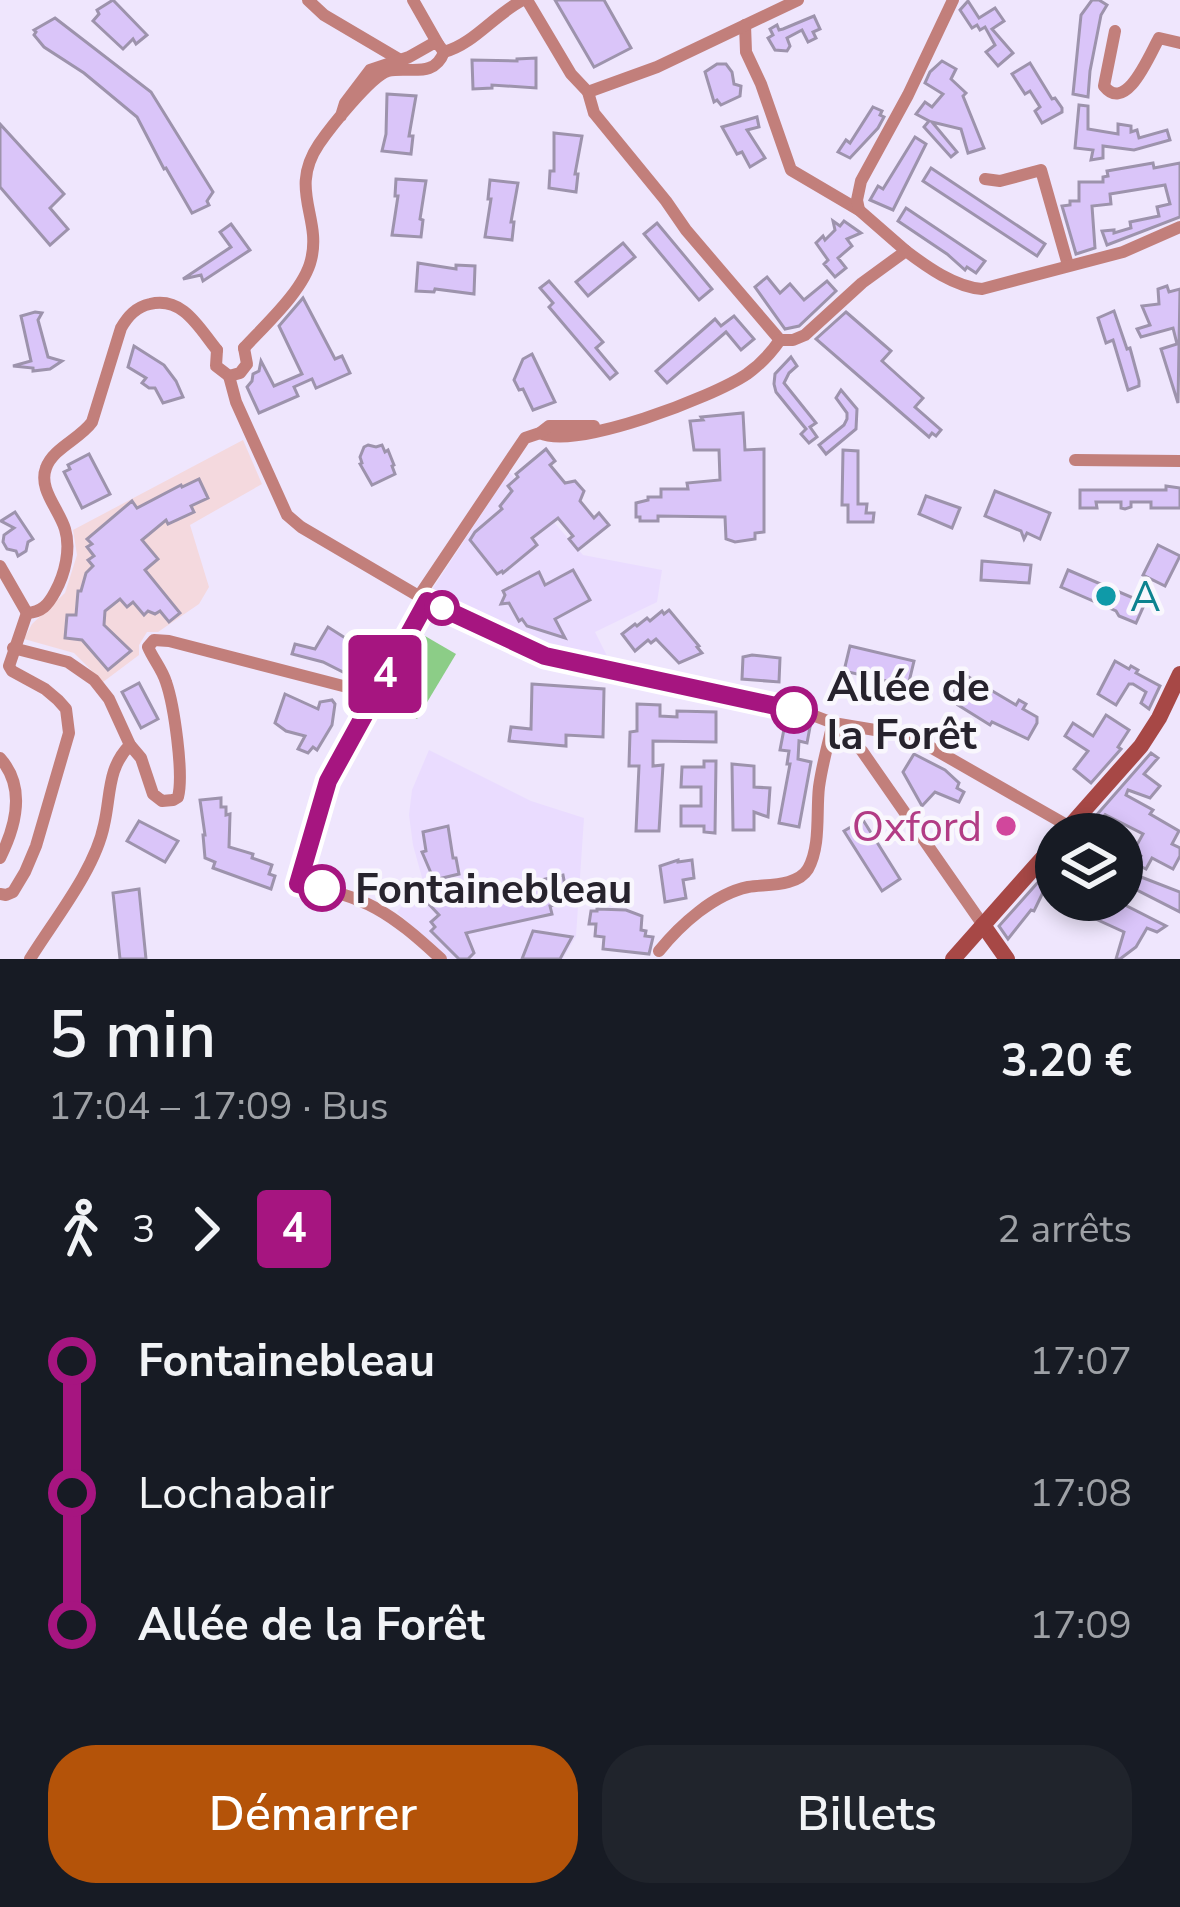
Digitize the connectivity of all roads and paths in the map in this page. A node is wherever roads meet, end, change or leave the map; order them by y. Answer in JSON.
{"nodes":[{"id":1,"x":308,"y":0,"type":"edge"},
{"id":2,"x":413,"y":0,"type":"edge"},
{"id":3,"x":525,"y":0,"type":"edge"},
{"id":4,"x":798,"y":0,"type":"edge"},
{"id":5,"x":952,"y":0,"type":"edge"},
{"id":6,"x":745,"y":26,"type":"junction"},
{"id":7,"x":1115,"y":32,"type":"dead end"},
{"id":8,"x":1180,"y":44,"type":"edge"},
{"id":9,"x":376,"y":47,"type":"junction"},
{"id":10,"x":441,"y":48,"type":"junction"},
{"id":11,"x":400,"y":60,"type":"junction"},
{"id":12,"x":375,"y":67,"type":"junction"},
{"id":13,"x":421,"y":71,"type":"junction"},
{"id":14,"x":588,"y":92,"type":"junction"},
{"id":15,"x":340,"y":116,"type":"junction"},
{"id":16,"x":985,"y":179,"type":"dead end"},
{"id":17,"x":859,"y":210,"type":"junction"},
{"id":18,"x":1180,"y":226,"type":"edge"},
{"id":19,"x":906,"y":251,"type":"junction"},
{"id":20,"x":1069,"y":266,"type":"junction"},
{"id":21,"x":781,"y":340,"type":"junction"},
{"id":22,"x":244,"y":348,"type":"junction"},
{"id":23,"x":217,"y":350,"type":"junction"},
{"id":24,"x":229,"y":376,"type":"junction"},
{"id":25,"x":1075,"y":460,"type":"dead end"},
{"id":26,"x":1180,"y":461,"type":"edge"},
{"id":27,"x":0,"y":566,"type":"edge"},
{"id":28,"x":423,"y":598,"type":"junction"},
{"id":29,"x":27,"y":613,"type":"junction"},
{"id":30,"x":14,"y":649,"type":"junction"},
{"id":31,"x":1180,"y":674,"type":"edge"},
{"id":32,"x":374,"y":694,"type":"junction"},
{"id":33,"x":833,"y":723,"type":"junction"},
{"id":34,"x":875,"y":729,"type":"junction"},
{"id":35,"x":130,"y":745,"type":"junction"},
{"id":36,"x":862,"y":752,"type":"junction"},
{"id":37,"x":0,"y":758,"type":"edge"},
{"id":38,"x":1040,"y":813,"type":"edge"},
{"id":39,"x":1082,"y":813,"type":"edge"},
{"id":40,"x":0,"y":858,"type":"edge"},
{"id":41,"x":1035,"y":866,"type":"edge"},
{"id":42,"x":0,"y":894,"type":"edge"},
{"id":43,"x":983,"y":926,"type":"junction"},
{"id":44,"x":659,"y":951,"type":"dead end"},
{"id":45,"x":30,"y":959,"type":"edge"},
{"id":46,"x":441,"y":959,"type":"edge"},
{"id":47,"x":953,"y":959,"type":"edge"},
{"id":48,"x":1007,"y":959,"type":"edge"}],
"edges":[{"from":1,"to":9,"type":"street"},
{"from":2,"to":10,"type":"street"},
{"from":3,"to":10,"type":"street"},
{"from":3,"to":14,"type":"street"},
{"from":4,"to":6,"type":"street"},
{"from":5,"to":17,"type":"street"},
{"from":6,"to":14,"type":"street"},
{"from":6,"to":17,"type":"street"},
{"from":7,"to":8,"type":"street"},
{"from":9,"to":11,"type":"street"},
{"from":9,"to":12,"type":"street"},
{"from":10,"to":11,"type":"street"},
{"from":10,"to":13,"type":"street"},
{"from":11,"to":12,"type":"street"},
{"from":11,"to":13,"type":"street"},
{"from":12,"to":15,"type":"street"},
{"from":13,"to":15,"type":"street"},
{"from":14,"to":21,"type":"street"},
{"from":15,"to":22,"type":"street"},
{"from":16,"to":20,"type":"street"},
{"from":17,"to":19,"type":"street"},
{"from":18,"to":20,"type":"street"},
{"from":19,"to":20,"type":"street"},
{"from":19,"to":21,"type":"street"},
{"from":21,"to":28,"type":"street"},
{"from":22,"to":23,"type":"street"},
{"from":22,"to":24,"type":"street"},
{"from":23,"to":24,"type":"street"},
{"from":23,"to":29,"type":"street"},
{"from":24,"to":28,"type":"street"},
{"from":25,"to":26,"type":"street"},
{"from":27,"to":29,"type":"street"},
{"from":28,"to":32,"type":"street"},
{"from":28,"to":33,"type":"street"},
{"from":29,"to":30,"type":"street"},
{"from":30,"to":35,"type":"street"},
{"from":30,"to":42,"type":"street"},
{"from":31,"to":39,"type":"street"},
{"from":32,"to":35,"type":"street"},
{"from":32,"to":46,"type":"street"},
{"from":33,"to":34,"type":"street"},
{"from":33,"to":36,"type":"street"},
{"from":33,"to":44,"type":"street"},
{"from":34,"to":36,"type":"street"},
{"from":34,"to":38,"type":"street"},
{"from":35,"to":45,"type":"street"},
{"from":36,"to":43,"type":"street"},
{"from":37,"to":40,"type":"street"},
{"from":41,"to":43,"type":"street"},
{"from":43,"to":47,"type":"street"},
{"from":43,"to":48,"type":"street"}]}
